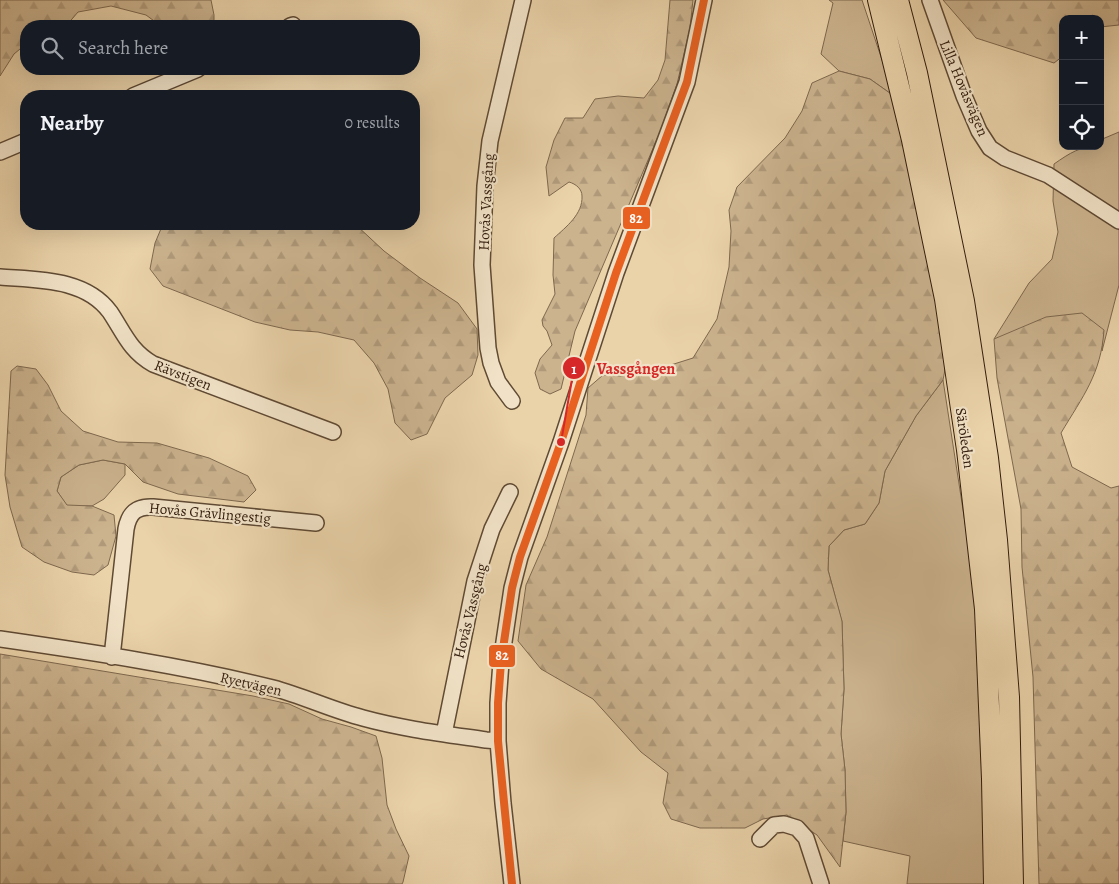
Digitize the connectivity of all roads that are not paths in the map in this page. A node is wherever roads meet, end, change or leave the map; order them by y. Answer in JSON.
{"nodes":[{"id":1,"x":523,"y":0,"type":"edge"},
{"id":2,"x":704,"y":0,"type":"edge"},
{"id":3,"x":878,"y":0,"type":"edge"},
{"id":4,"x":898,"y":0,"type":"edge"},
{"id":5,"x":930,"y":0,"type":"edge"},
{"id":6,"x":184,"y":75,"type":"edge"},
{"id":7,"x":147,"y":90,"type":"edge"},
{"id":8,"x":20,"y":144,"type":"edge"},
{"id":9,"x":0,"y":152,"type":"edge"},
{"id":10,"x":1119,"y":220,"type":"edge"},
{"id":11,"x":0,"y":277,"type":"edge"},
{"id":12,"x":512,"y":401,"type":"dead end"},
{"id":13,"x":334,"y":432,"type":"dead end"},
{"id":14,"x":510,"y":492,"type":"dead end"},
{"id":15,"x":316,"y":523,"type":"dead end"},
{"id":16,"x":0,"y":639,"type":"edge"},
{"id":17,"x":112,"y":656,"type":"junction"},
{"id":18,"x":444,"y":734,"type":"junction"},
{"id":19,"x":498,"y":741,"type":"junction"},
{"id":20,"x":760,"y":839,"type":"dead end"},
{"id":21,"x":512,"y":884,"type":"edge"},
{"id":22,"x":821,"y":884,"type":"edge"},
{"id":23,"x":994,"y":884,"type":"edge"},
{"id":24,"x":1013,"y":884,"type":"edge"}],
"edges":[{"from":1,"to":12,"type":"street","name":"Hovås Vassgång"},
{"from":2,"to":19,"type":"street"},
{"from":3,"to":23,"type":"main road","name":"Säröleden"},
{"from":4,"to":24,"type":"main road","name":"Säröleden"},
{"from":5,"to":10,"type":"street","name":"Lilla Hovåsvägen"},
{"from":6,"to":7,"type":"street"},
{"from":8,"to":9,"type":"street"},
{"from":11,"to":13,"type":"street","name":"Rävstigen"},
{"from":14,"to":18,"type":"street","name":"Hovås Vassgång"},
{"from":15,"to":17,"type":"street","name":"Hovås Grävlingestig"},
{"from":16,"to":17,"type":"street","name":"Ryetvägen"},
{"from":17,"to":18,"type":"street","name":"Ryetvägen"},
{"from":18,"to":19,"type":"street","name":"Ryetvägen"},
{"from":19,"to":21,"type":"street"},
{"from":20,"to":22,"type":"street"}]}
